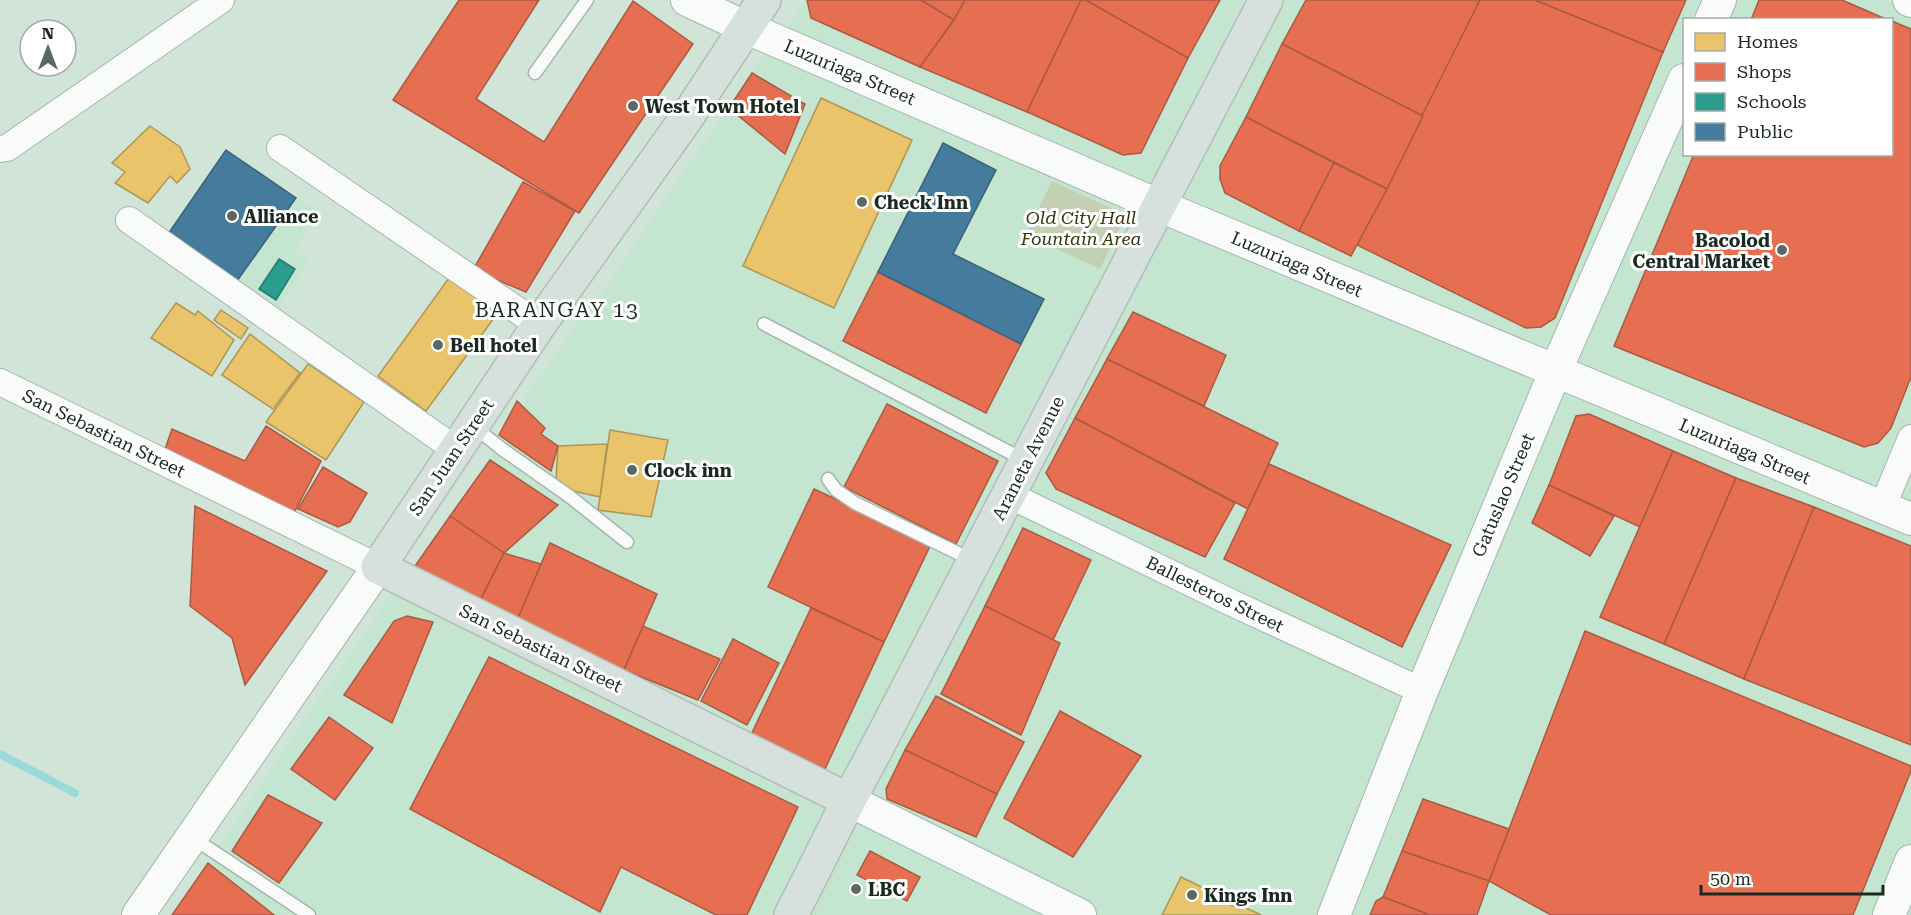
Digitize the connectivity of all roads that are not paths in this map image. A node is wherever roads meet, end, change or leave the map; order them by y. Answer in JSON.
{"nodes":[{"id":1,"x":221,"y":0,"type":"edge"},
{"id":2,"x":587,"y":0,"type":"edge"},
{"id":3,"x":687,"y":0,"type":"edge"},
{"id":4,"x":764,"y":0,"type":"edge"},
{"id":5,"x":1266,"y":0,"type":"edge"},
{"id":6,"x":1720,"y":0,"type":"edge"},
{"id":7,"x":1713,"y":18,"type":"edge"},
{"id":8,"x":747,"y":28,"type":"junction"},
{"id":9,"x":535,"y":73,"type":"dead end"},
{"id":10,"x":1683,"y":82,"type":"edge"},
{"id":11,"x":280,"y":148,"type":"dead end"},
{"id":12,"x":0,"y":149,"type":"edge"},
{"id":13,"x":1160,"y":206,"type":"junction"},
{"id":14,"x":129,"y":220,"type":"dead end"},
{"id":15,"x":764,"y":324,"type":"dead end"},
{"id":16,"x":539,"y":325,"type":"junction"},
{"id":17,"x":1555,"y":372,"type":"junction"},
{"id":18,"x":0,"y":382,"type":"edge"},
{"id":19,"x":464,"y":437,"type":"junction"},
{"id":20,"x":1911,"y":438,"type":"edge"},
{"id":21,"x":1026,"y":461,"type":"junction"},
{"id":22,"x":828,"y":478,"type":"dead end"},
{"id":23,"x":1009,"y":495,"type":"junction"},
{"id":24,"x":1882,"y":508,"type":"junction"},
{"id":25,"x":1911,"y":519,"type":"edge"},
{"id":26,"x":627,"y":542,"type":"dead end"},
{"id":27,"x":975,"y":561,"type":"junction"},
{"id":28,"x":378,"y":567,"type":"junction"},
{"id":29,"x":1422,"y":691,"type":"junction"},
{"id":30,"x":848,"y":800,"type":"junction"},
{"id":31,"x":192,"y":837,"type":"junction"},
{"id":32,"x":1911,"y":861,"type":"edge"},
{"id":33,"x":138,"y":915,"type":"edge"},
{"id":34,"x":309,"y":915,"type":"edge"},
{"id":35,"x":790,"y":915,"type":"edge"},
{"id":36,"x":1080,"y":915,"type":"edge"},
{"id":37,"x":1334,"y":915,"type":"edge"},
{"id":38,"x":1889,"y":915,"type":"edge"}],
"edges":[{"from":1,"to":12,"type":"street"},
{"from":2,"to":9,"type":"lane"},
{"from":3,"to":8,"type":"street","name":"Luzuriaga Street"},
{"from":4,"to":8,"type":"main road","name":"San Juan Street"},
{"from":5,"to":13,"type":"main road","name":"Araneta Avenue"},
{"from":6,"to":7,"type":"street"},
{"from":8,"to":13,"type":"street","name":"Luzuriaga Street"},
{"from":8,"to":16,"type":"main road","name":"San Juan Street"},
{"from":10,"to":17,"type":"street","name":"Gatuslao Street"},
{"from":11,"to":16,"type":"street"},
{"from":13,"to":17,"type":"street","name":"Luzuriaga Street"},
{"from":13,"to":21,"type":"main road","name":"Araneta Avenue"},
{"from":14,"to":19,"type":"street"},
{"from":15,"to":21,"type":"lane"},
{"from":16,"to":19,"type":"main road","name":"San Juan Street"},
{"from":17,"to":24,"type":"street","name":"Luzuriaga Street"},
{"from":17,"to":29,"type":"street","name":"Gatuslao Street"},
{"from":18,"to":28,"type":"street","name":"San Sebastian Street"},
{"from":19,"to":26,"type":"lane"},
{"from":19,"to":28,"type":"main road","name":"San Juan Street"},
{"from":20,"to":24,"type":"street"},
{"from":21,"to":23,"type":"main road","name":"Araneta Avenue"},
{"from":22,"to":27,"type":"lane"},
{"from":23,"to":27,"type":"main road","name":"Araneta Avenue"},
{"from":23,"to":29,"type":"street","name":"Ballesteros Street"},
{"from":24,"to":25,"type":"street","name":"Luzuriaga Street"},
{"from":27,"to":30,"type":"main road","name":"Araneta Avenue"},
{"from":28,"to":30,"type":"main road","name":"San Sebastian Street"},
{"from":28,"to":31,"type":"street","name":"San Juan Street"},
{"from":29,"to":37,"type":"street","name":"Gatuslao Street"},
{"from":30,"to":35,"type":"main road","name":"Araneta Avenue"},
{"from":30,"to":36,"type":"street","name":"San Sebastian Street"},
{"from":31,"to":33,"type":"street","name":"San Juan Street"},
{"from":31,"to":34,"type":"lane"},
{"from":32,"to":38,"type":"street"}]}
